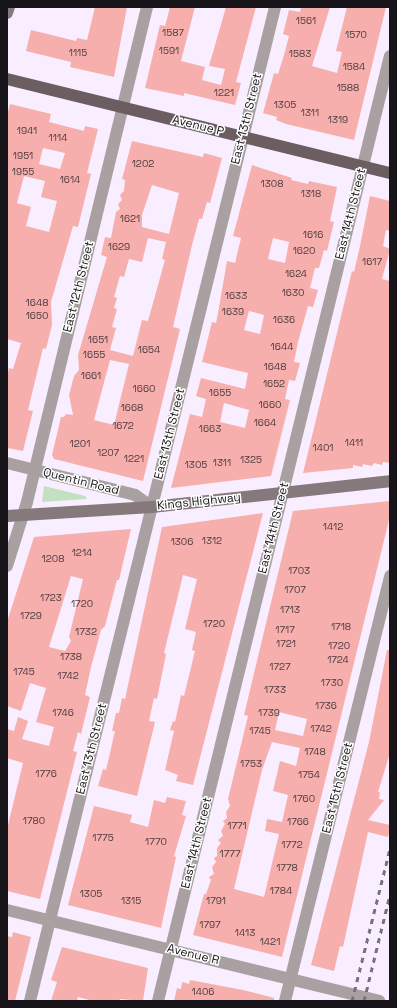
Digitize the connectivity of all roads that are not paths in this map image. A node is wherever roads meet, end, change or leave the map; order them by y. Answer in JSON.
{"nodes":[{"id":1,"x":9,"y":7,"type":"edge"},
{"id":2,"x":147,"y":7,"type":"edge"},
{"id":3,"x":275,"y":7,"type":"edge"},
{"id":4,"x":7,"y":13,"type":"edge"},
{"id":5,"x":390,"y":56,"type":"edge"},
{"id":6,"x":7,"y":80,"type":"edge"},
{"id":7,"x":122,"y":108,"type":"junction"},
{"id":8,"x":243,"y":137,"type":"junction"},
{"id":9,"x":363,"y":166,"type":"junction"},
{"id":10,"x":390,"y":173,"type":"edge"},
{"id":11,"x":7,"y":463,"type":"edge"},
{"id":12,"x":34,"y":470,"type":"junction"},
{"id":13,"x":390,"y":481,"type":"edge"},
{"id":14,"x":282,"y":493,"type":"junction"},
{"id":15,"x":152,"y":507,"type":"junction"},
{"id":16,"x":23,"y":515,"type":"junction"},
{"id":17,"x":7,"y":516,"type":"edge"},
{"id":18,"x":7,"y":566,"type":"edge"},
{"id":19,"x":390,"y":576,"type":"edge"},
{"id":20,"x":7,"y":910,"type":"edge"},
{"id":21,"x":50,"y":920,"type":"junction"},
{"id":22,"x":170,"y":950,"type":"junction"},
{"id":23,"x":291,"y":980,"type":"junction"},
{"id":24,"x":30,"y":1001,"type":"edge"},
{"id":25,"x":158,"y":1001,"type":"edge"},
{"id":26,"x":285,"y":1001,"type":"edge"},
{"id":27,"x":379,"y":1001,"type":"edge"}],
"edges":[{"from":1,"to":4,"type":"street"},
{"from":2,"to":7,"type":"street","name":"East 12th Street"},
{"from":3,"to":8,"type":"street","name":"East 13th Street"},
{"from":5,"to":9,"type":"street","name":"East 14th Street"},
{"from":6,"to":7,"type":"main road","name":"Avenue P"},
{"from":7,"to":8,"type":"main road","name":"Avenue P"},
{"from":7,"to":12,"type":"street","name":"East 12th Street"},
{"from":8,"to":9,"type":"main road","name":"Avenue P"},
{"from":8,"to":15,"type":"street","name":"East 13th Street"},
{"from":9,"to":10,"type":"main road","name":"Avenue P"},
{"from":9,"to":14,"type":"street","name":"East 14th Street"},
{"from":11,"to":12,"type":"street","name":"Quentin Road"},
{"from":12,"to":15,"type":"street","name":"Quentin Road"},
{"from":12,"to":16,"type":"street","name":"East 12th Street"},
{"from":13,"to":14,"type":"street","name":"Kings Highway"},
{"from":14,"to":15,"type":"street","name":"Kings Highway"},
{"from":14,"to":22,"type":"street","name":"East 14th Street"},
{"from":15,"to":16,"type":"street","name":"Kings Highway"},
{"from":15,"to":21,"type":"street","name":"East 13th Street"},
{"from":16,"to":17,"type":"street","name":"Kings Highway"},
{"from":16,"to":18,"type":"street","name":"East 12th Street"},
{"from":19,"to":23,"type":"street","name":"East 15th Street"},
{"from":20,"to":21,"type":"street","name":"Avenue R"},
{"from":21,"to":22,"type":"street","name":"Avenue R"},
{"from":21,"to":24,"type":"street","name":"East 13th Street"},
{"from":22,"to":23,"type":"street","name":"Avenue R"},
{"from":22,"to":25,"type":"street","name":"East 14th Street"},
{"from":23,"to":26,"type":"street","name":"East 15th Street"},
{"from":23,"to":27,"type":"street","name":"Avenue R"}]}
